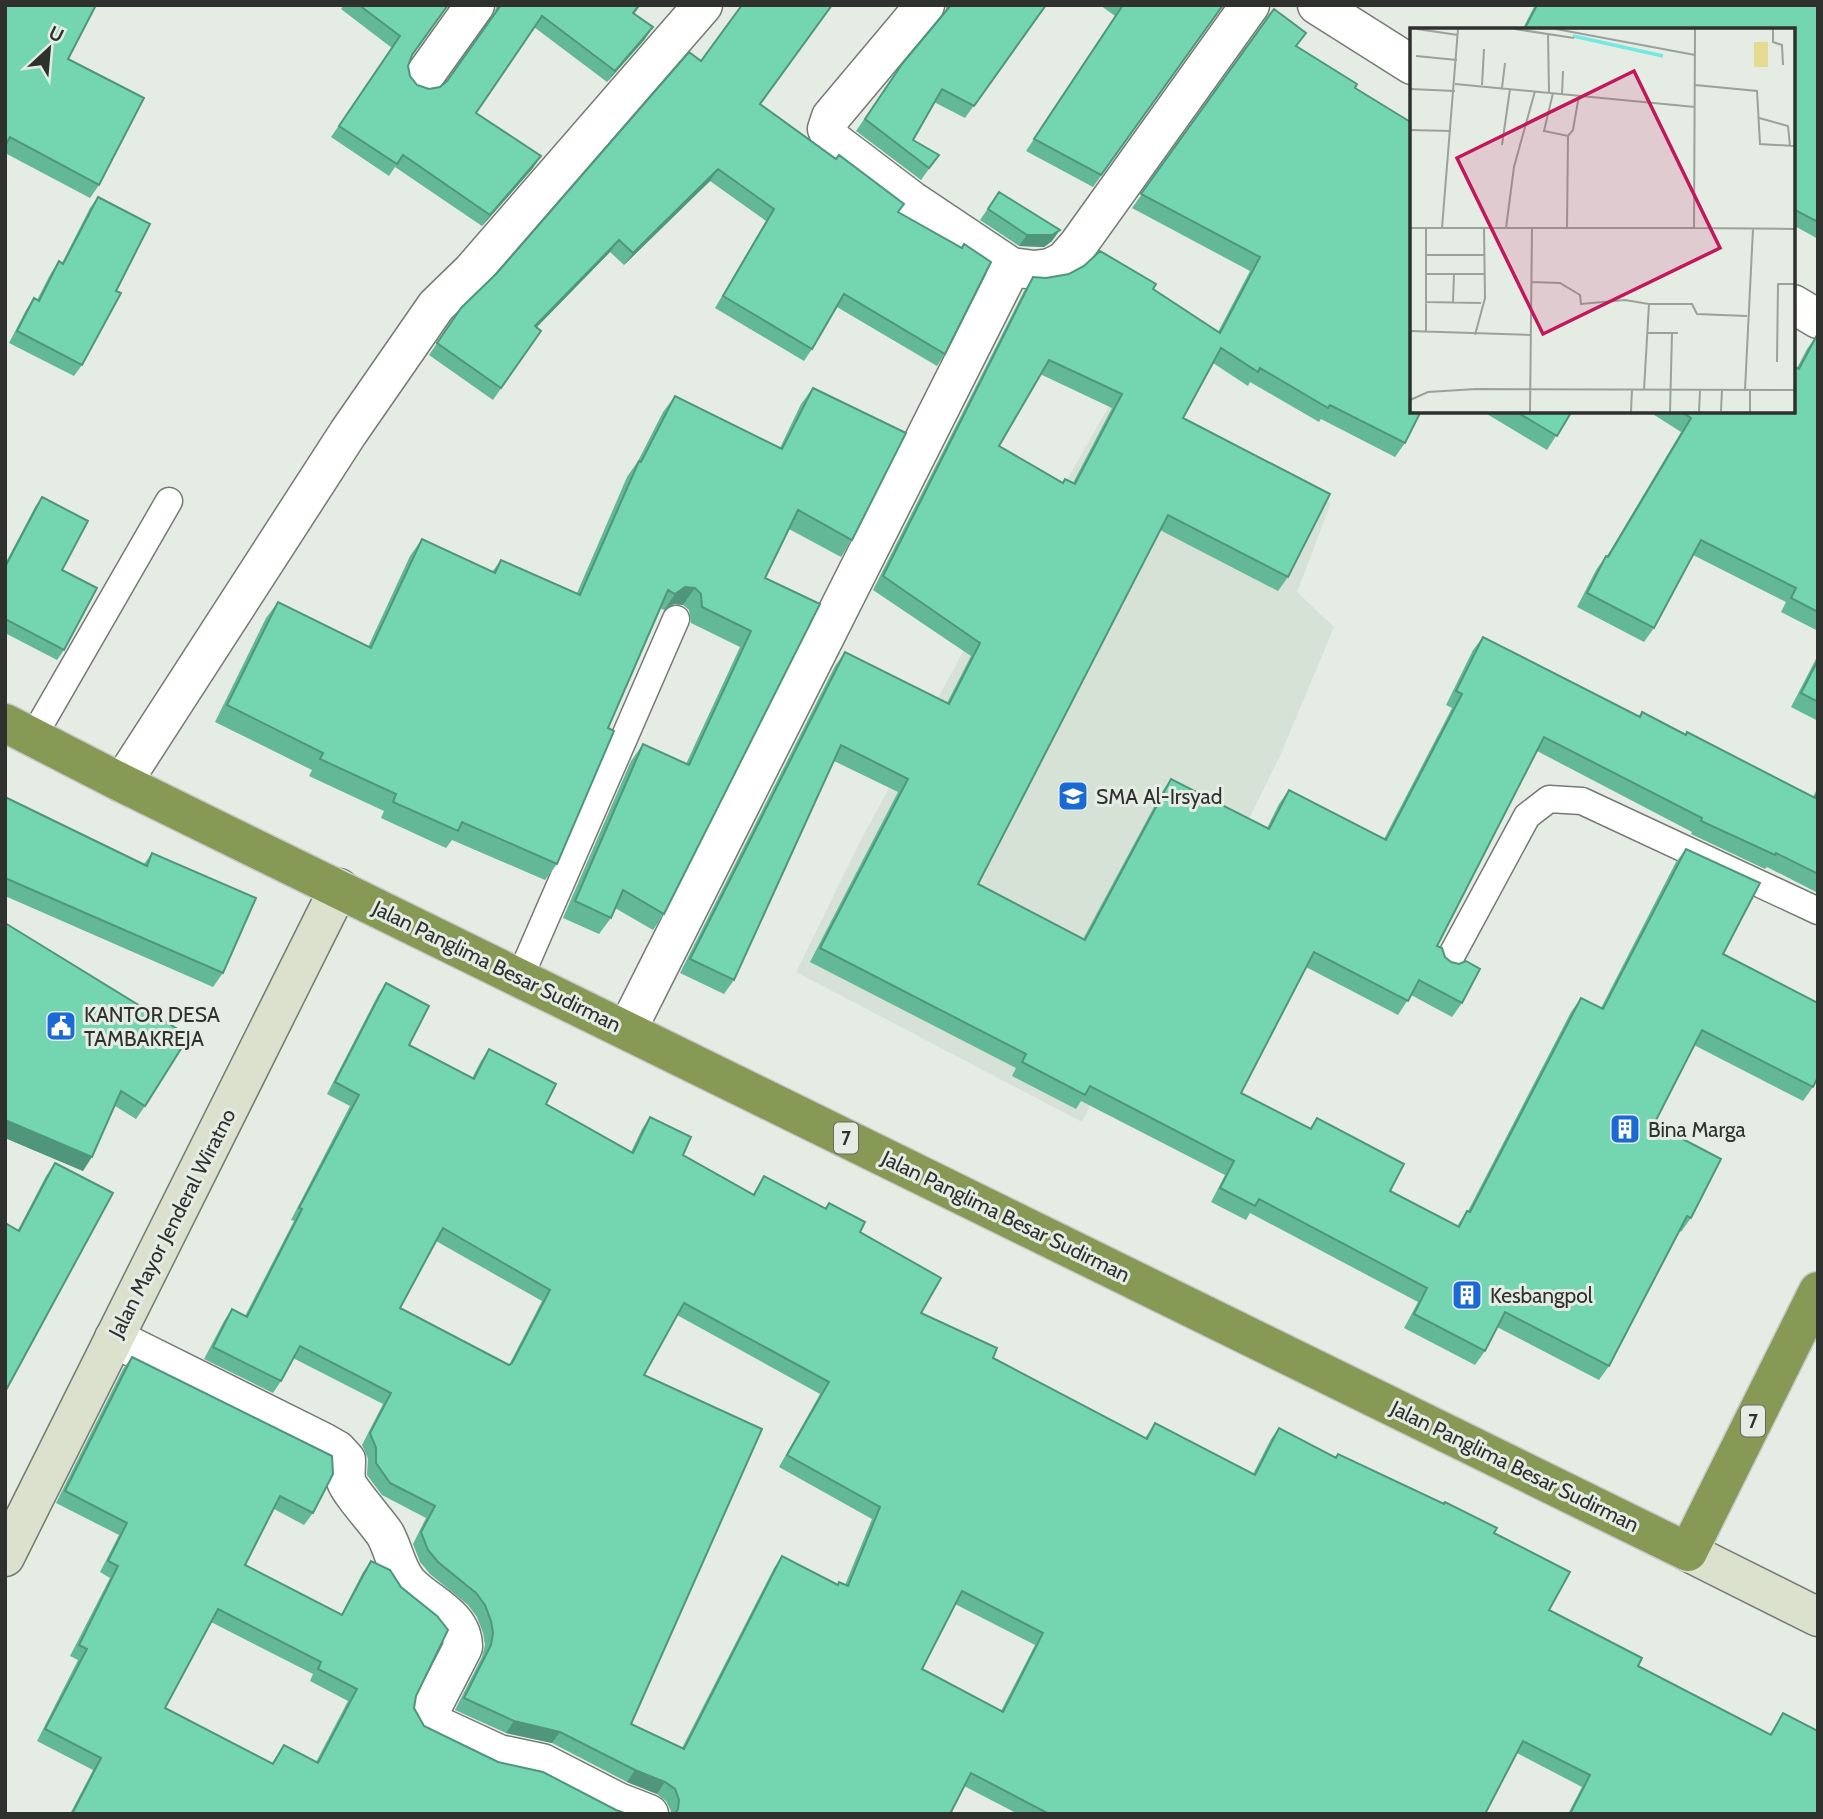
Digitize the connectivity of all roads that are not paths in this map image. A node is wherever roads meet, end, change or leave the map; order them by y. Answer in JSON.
{"nodes":[{"id":1,"x":475,"y":5,"type":"edge"},
{"id":2,"x":703,"y":5,"type":"edge"},
{"id":3,"x":925,"y":5,"type":"edge"},
{"id":4,"x":1250,"y":5,"type":"edge"},
{"id":5,"x":1317,"y":5,"type":"edge"},
{"id":6,"x":1410,"y":64,"type":"edge"},
{"id":7,"x":422,"y":79,"type":"dead end"},
{"id":8,"x":1011,"y":267,"type":"junction"},
{"id":9,"x":1795,"y":305,"type":"edge"},
{"id":10,"x":1818,"y":319,"type":"edge"},
{"id":11,"x":169,"y":501,"type":"dead end"},
{"id":12,"x":676,"y":619,"type":"edge"},
{"id":13,"x":19,"y":730,"type":"edge"},
{"id":14,"x":122,"y":783,"type":"junction"},
{"id":15,"x":339,"y":888,"type":"junction"},
{"id":16,"x":1818,"y":911,"type":"edge"},
{"id":17,"x":1448,"y":962,"type":"edge"},
{"id":18,"x":520,"y":977,"type":"junction"},
{"id":19,"x":627,"y":1030,"type":"junction"},
{"id":20,"x":1818,"y":1291,"type":"edge"},
{"id":21,"x":114,"y":1338,"type":"junction"},
{"id":22,"x":1688,"y":1552,"type":"junction"},
{"id":23,"x":5,"y":1557,"type":"edge"},
{"id":24,"x":1818,"y":1617,"type":"edge"},
{"id":25,"x":649,"y":1814,"type":"edge"}],
"edges":[{"from":1,"to":7,"type":"street"},
{"from":2,"to":14,"type":"street"},
{"from":3,"to":8,"type":"street"},
{"from":4,"to":8,"type":"street"},
{"from":5,"to":6,"type":"street"},
{"from":8,"to":19,"type":"street"},
{"from":9,"to":10,"type":"street"},
{"from":11,"to":13,"type":"lane"},
{"from":12,"to":18,"type":"lane"},
{"from":13,"to":14,"type":"highway","name":"Jalan Panglima Besar Sudirman","number":"7"},
{"from":14,"to":15,"type":"highway","name":"Jalan Panglima Besar Sudirman","number":"7"},
{"from":15,"to":18,"type":"highway","name":"Jalan Panglima Besar Sudirman","number":"7"},
{"from":15,"to":21,"type":"street","name":"Jalan Mayor Jenderal Wiratno"},
{"from":16,"to":17,"type":"lane"},
{"from":18,"to":19,"type":"highway","name":"Jalan Panglima Besar Sudirman","number":"7"},
{"from":19,"to":22,"type":"highway","name":"Jalan Panglima Besar Sudirman","number":"7"},
{"from":20,"to":22,"type":"highway","number":"7"},
{"from":21,"to":23,"type":"street","name":"Jalan Mayor Jenderal Wiratno"},
{"from":21,"to":25,"type":"street"},
{"from":22,"to":24,"type":"street","name":"Jalan Panglima Besar Sudirman"}]}
